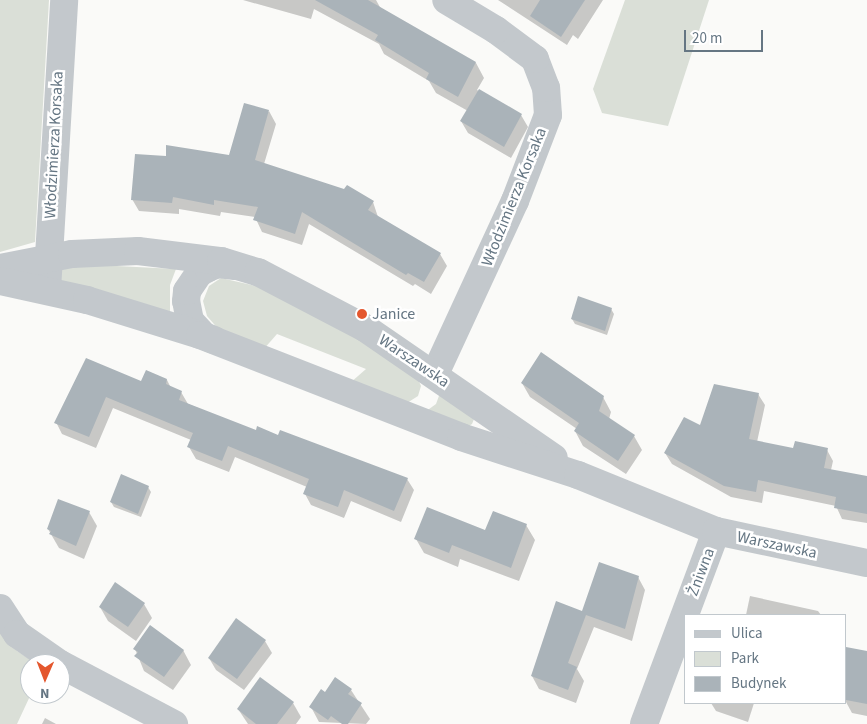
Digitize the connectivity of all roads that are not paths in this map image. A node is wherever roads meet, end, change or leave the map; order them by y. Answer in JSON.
{"nodes":[{"id":1,"x":64,"y":0,"type":"edge"},
{"id":2,"x":446,"y":0,"type":"edge"},
{"id":3,"x":48,"y":257,"type":"junction"},
{"id":4,"x":239,"y":266,"type":"junction"},
{"id":5,"x":0,"y":268,"type":"edge"},
{"id":6,"x":0,"y":281,"type":"edge"},
{"id":7,"x":47,"y":290,"type":"junction"},
{"id":8,"x":214,"y":340,"type":"junction"},
{"id":9,"x":435,"y":374,"type":"junction"},
{"id":10,"x":578,"y":475,"type":"junction"},
{"id":11,"x":716,"y":532,"type":"junction"},
{"id":12,"x":867,"y":563,"type":"edge"},
{"id":13,"x":0,"y":608,"type":"edge"},
{"id":14,"x":685,"y":614,"type":"edge"},
{"id":15,"x":684,"y":617,"type":"edge"},
{"id":16,"x":46,"y":654,"type":"edge"},
{"id":17,"x":70,"y":669,"type":"edge"},
{"id":18,"x":174,"y":724,"type":"edge"},
{"id":19,"x":644,"y":724,"type":"edge"}],
"edges":[{"from":1,"to":3,"type":"street","name":"Włodzimierza Korsaka"},
{"from":2,"to":9,"type":"street","name":"Włodzimierza Korsaka"},
{"from":3,"to":4,"type":"street","name":"Warszawska"},
{"from":3,"to":5,"type":"street","name":"Warszawska"},
{"from":3,"to":7,"type":"street","name":"Włodzimierza Korsaka"},
{"from":4,"to":8,"type":"street","name":"Warszawska"},
{"from":4,"to":9,"type":"street","name":"Warszawska"},
{"from":6,"to":7,"type":"street","name":"Warszawska"},
{"from":7,"to":8,"type":"street","name":"Warszawska"},
{"from":8,"to":10,"type":"street","name":"Warszawska"},
{"from":9,"to":10,"type":"street","name":"Warszawska"},
{"from":10,"to":11,"type":"street","name":"Warszawska"},
{"from":11,"to":12,"type":"street","name":"Warszawska"},
{"from":11,"to":14,"type":"street","name":"Żniwna"},
{"from":13,"to":16,"type":"street"},
{"from":15,"to":19,"type":"street","name":"Żniwna"},
{"from":17,"to":18,"type":"street"}]}
